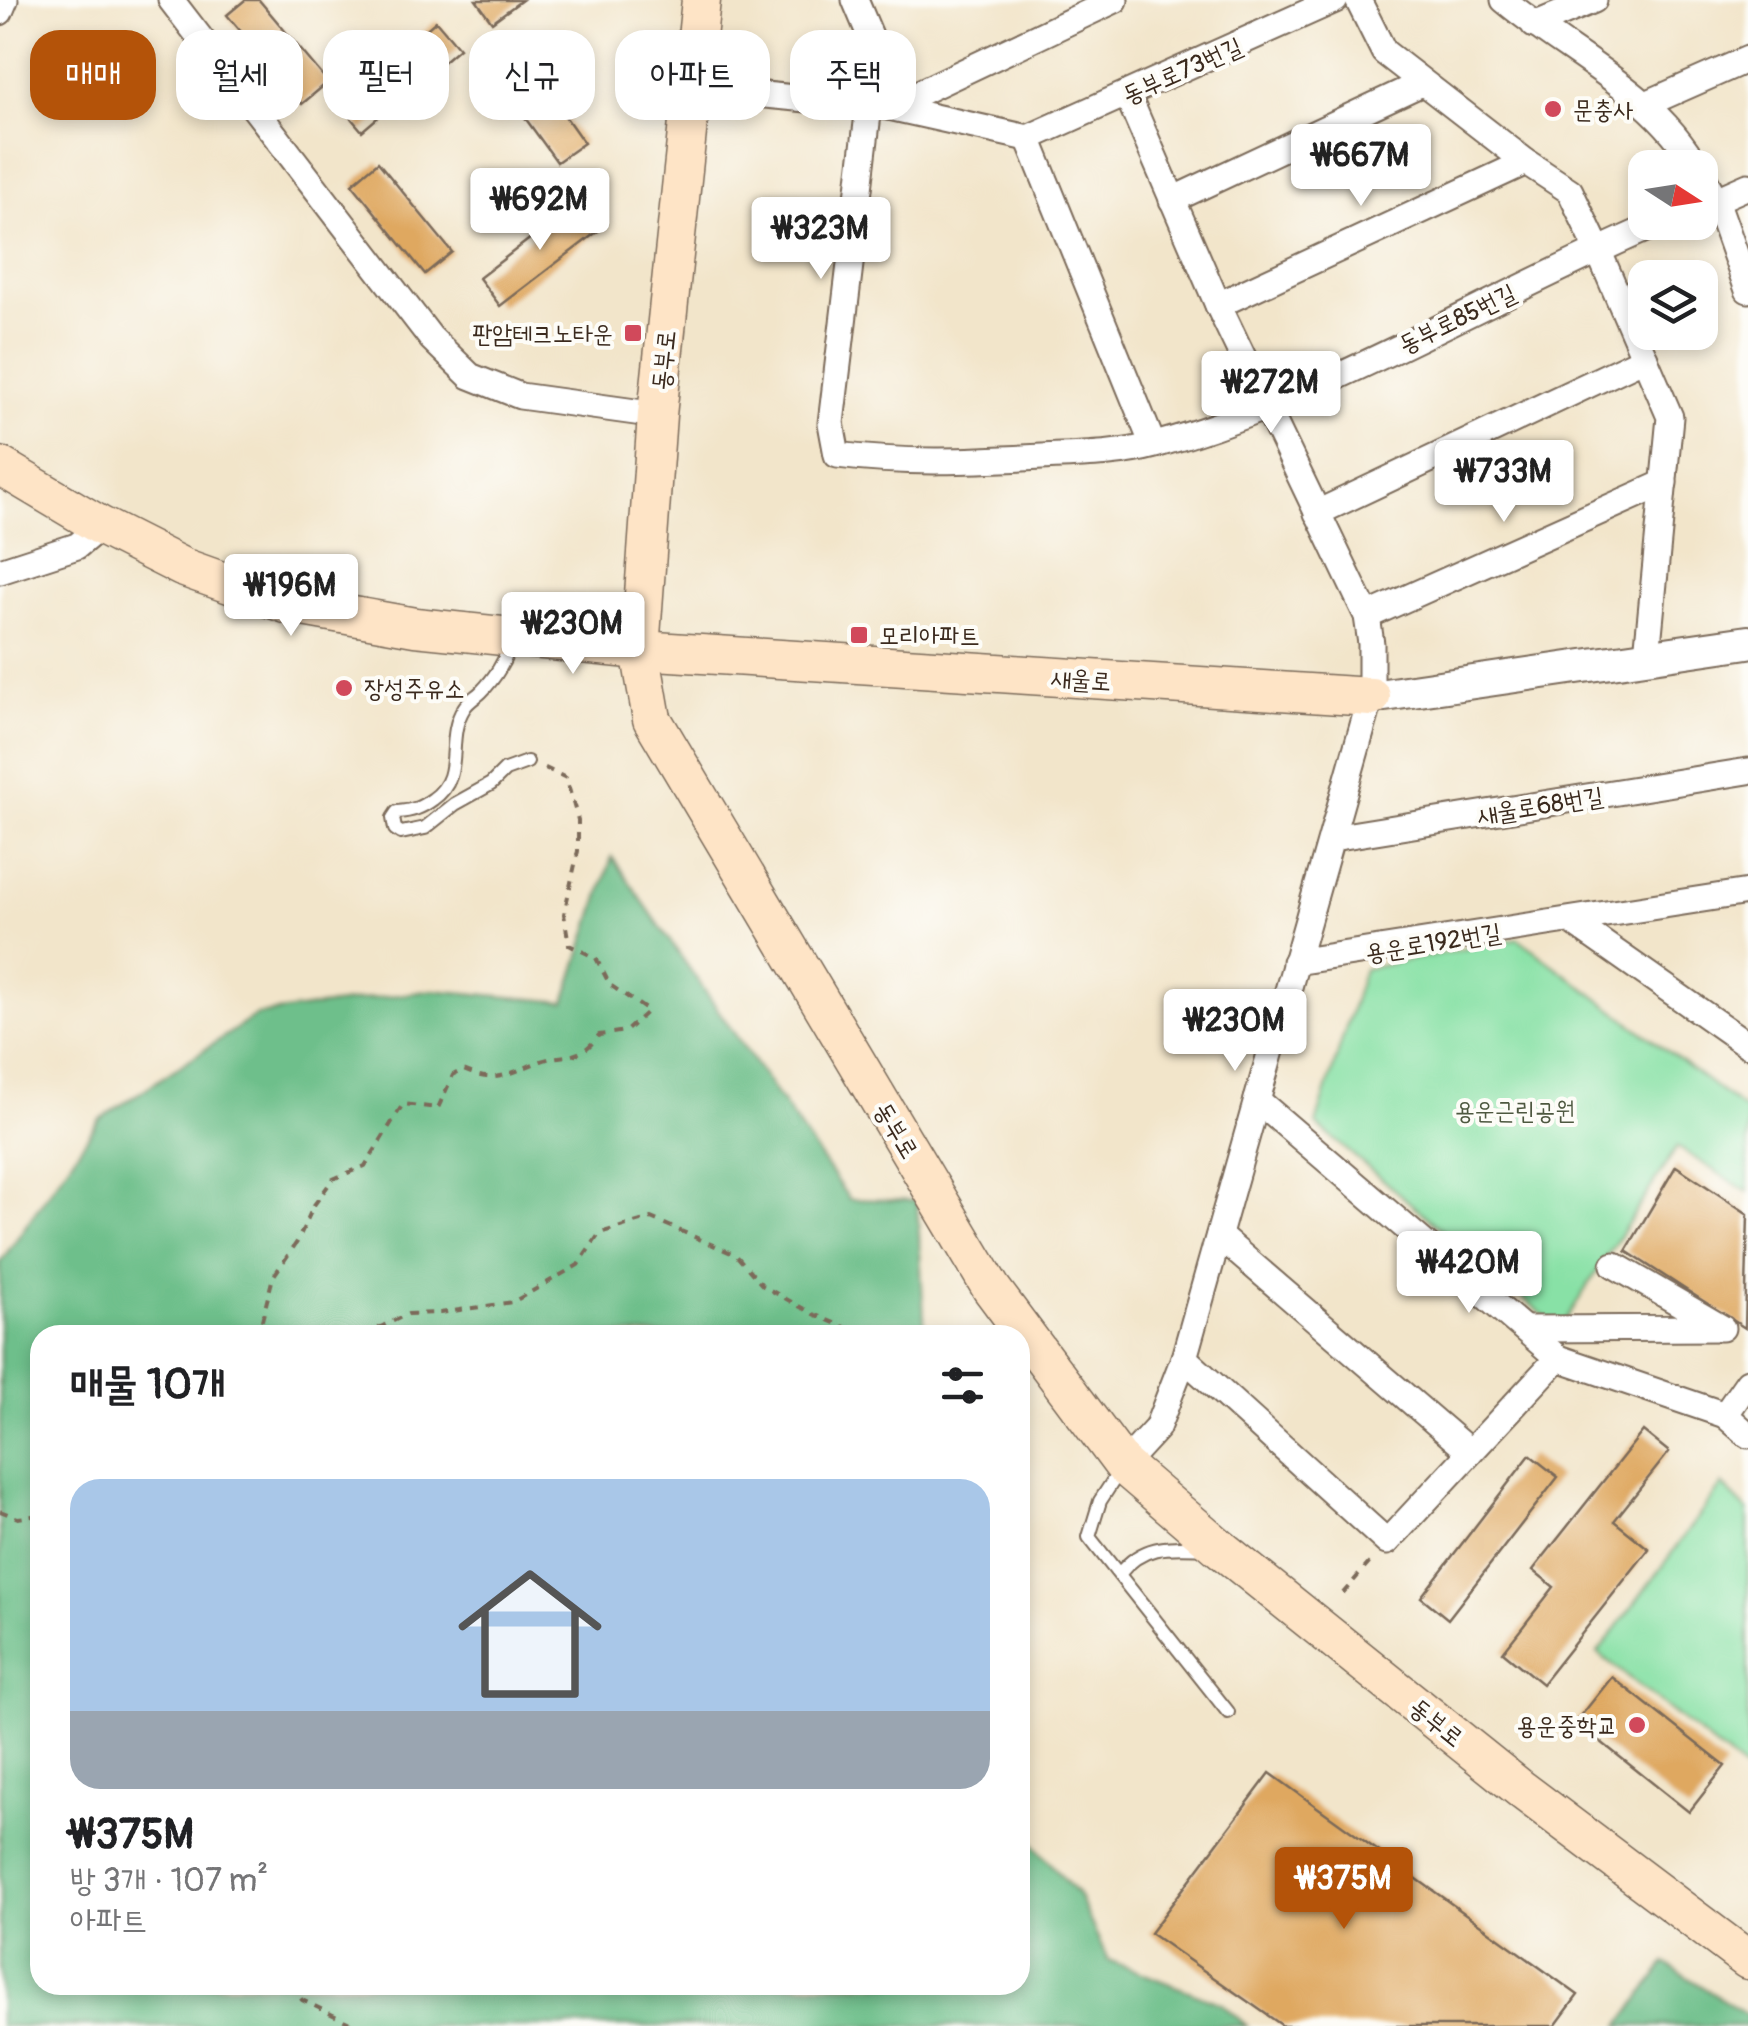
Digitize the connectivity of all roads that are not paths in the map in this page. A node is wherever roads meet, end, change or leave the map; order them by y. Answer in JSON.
{"nodes":[{"id":1,"x":5,"y":0,"type":"edge"},
{"id":2,"x":171,"y":0,"type":"edge"},
{"id":3,"x":701,"y":0,"type":"edge"},
{"id":4,"x":854,"y":0,"type":"edge"},
{"id":5,"x":1115,"y":0,"type":"edge"},
{"id":6,"x":1335,"y":0,"type":"edge"},
{"id":7,"x":1358,"y":0,"type":"edge"},
{"id":8,"x":1504,"y":0,"type":"edge"},
{"id":9,"x":1594,"y":0,"type":"edge"},
{"id":10,"x":0,"y":12,"type":"edge"},
{"id":11,"x":1534,"y":25,"type":"junction"},
{"id":12,"x":698,"y":30,"type":"edge"},
{"id":13,"x":867,"y":30,"type":"edge"},
{"id":14,"x":1748,"y":59,"type":"edge"},
{"id":15,"x":1422,"y":83,"type":"junction"},
{"id":16,"x":916,"y":90,"type":"edge"},
{"id":17,"x":1127,"y":94,"type":"junction"},
{"id":18,"x":1646,"y":104,"type":"junction"},
{"id":19,"x":916,"y":114,"type":"edge"},
{"id":20,"x":689,"y":120,"type":"edge"},
{"id":21,"x":878,"y":120,"type":"edge"},
{"id":22,"x":1028,"y":138,"type":"junction"},
{"id":23,"x":1687,"y":150,"type":"edge"},
{"id":24,"x":1526,"y":162,"type":"junction"},
{"id":25,"x":1748,"y":186,"type":"edge"},
{"id":26,"x":1172,"y":200,"type":"junction"},
{"id":27,"x":1718,"y":200,"type":"edge"},
{"id":28,"x":1718,"y":226,"type":"edge"},
{"id":29,"x":1628,"y":237,"type":"edge"},
{"id":30,"x":1598,"y":250,"type":"junction"},
{"id":31,"x":1748,"y":290,"type":"edge"},
{"id":32,"x":1218,"y":305,"type":"junction"},
{"id":33,"x":1645,"y":358,"type":"junction"},
{"id":34,"x":1267,"y":409,"type":"junction"},
{"id":35,"x":657,"y":415,"type":"junction"},
{"id":36,"x":1153,"y":445,"type":"junction"},
{"id":37,"x":0,"y":466,"type":"edge"},
{"id":38,"x":1664,"y":483,"type":"junction"},
{"id":39,"x":1318,"y":513,"type":"junction"},
{"id":40,"x":101,"y":526,"type":"junction"},
{"id":41,"x":0,"y":571,"type":"edge"},
{"id":42,"x":1366,"y":616,"type":"junction"},
{"id":43,"x":513,"y":636,"type":"junction"},
{"id":44,"x":1748,"y":642,"type":"edge"},
{"id":45,"x":640,"y":650,"type":"junction"},
{"id":46,"x":1647,"y":656,"type":"junction"},
{"id":47,"x":1372,"y":697,"type":"junction"},
{"id":48,"x":527,"y":762,"type":"road end"},
{"id":49,"x":1748,"y":771,"type":"edge"},
{"id":50,"x":1332,"y":838,"type":"junction"},
{"id":51,"x":1748,"y":892,"type":"edge"},
{"id":52,"x":1571,"y":921,"type":"junction"},
{"id":53,"x":1295,"y":962,"type":"junction"},
{"id":54,"x":1748,"y":1045,"type":"edge"},
{"id":55,"x":1256,"y":1100,"type":"junction"},
{"id":56,"x":1218,"y":1236,"type":"junction"},
{"id":57,"x":1614,"y":1265,"type":"dead end"},
{"id":58,"x":1019,"y":1325,"type":"edge"},
{"id":59,"x":1526,"y":1329,"type":"junction"},
{"id":60,"x":1030,"y":1340,"type":"edge"},
{"id":61,"x":1184,"y":1358,"type":"junction"},
{"id":62,"x":1558,"y":1358,"type":"junction"},
{"id":63,"x":1748,"y":1382,"type":"edge"},
{"id":64,"x":1725,"y":1415,"type":"junction"},
{"id":65,"x":1748,"y":1435,"type":"edge"},
{"id":66,"x":1470,"y":1452,"type":"junction"},
{"id":67,"x":1124,"y":1465,"type":"junction"},
{"id":68,"x":1220,"y":1548,"type":"junction"},
{"id":69,"x":1120,"y":1573,"type":"junction"},
{"id":70,"x":1228,"y":1712,"type":"dead end"},
{"id":71,"x":1745,"y":1953,"type":"edge"}],
"edges":[{"from":1,"to":10,"type":"street"},
{"from":2,"to":35,"type":"street"},
{"from":3,"to":12,"type":"main road","name":"동부로"},
{"from":4,"to":13,"type":"street"},
{"from":5,"to":16,"type":"street"},
{"from":6,"to":17,"type":"street","name":"동부로73번길"},
{"from":7,"to":15,"type":"street"},
{"from":8,"to":11,"type":"street"},
{"from":9,"to":11,"type":"street"},
{"from":11,"to":18,"type":"street"},
{"from":14,"to":18,"type":"street"},
{"from":15,"to":24,"type":"street"},
{"from":15,"to":26,"type":"street"},
{"from":17,"to":22,"type":"street","name":"동부로73번길"},
{"from":17,"to":26,"type":"street"},
{"from":18,"to":23,"type":"street"},
{"from":19,"to":22,"type":"street"},
{"from":20,"to":35,"type":"main road","name":"동부로"},
{"from":21,"to":36,"type":"street","name":"동부로85번길"},
{"from":22,"to":36,"type":"street"},
{"from":24,"to":30,"type":"street"},
{"from":24,"to":32,"type":"street"},
{"from":25,"to":27,"type":"street"},
{"from":26,"to":32,"type":"street"},
{"from":28,"to":31,"type":"street"},
{"from":29,"to":30,"type":"street","name":"동부로85번길"},
{"from":30,"to":33,"type":"street"},
{"from":30,"to":34,"type":"street","name":"동부로85번길"},
{"from":32,"to":34,"type":"street"},
{"from":33,"to":38,"type":"street"},
{"from":33,"to":39,"type":"street"},
{"from":34,"to":36,"type":"street","name":"동부로85번길"},
{"from":34,"to":39,"type":"street"},
{"from":35,"to":45,"type":"main road","name":"동부로"},
{"from":37,"to":40,"type":"main road","name":"새울로"},
{"from":38,"to":42,"type":"street"},
{"from":38,"to":46,"type":"street"},
{"from":39,"to":42,"type":"street"},
{"from":40,"to":41,"type":"street"},
{"from":40,"to":43,"type":"main road","name":"새울로"},
{"from":42,"to":47,"type":"street"},
{"from":43,"to":45,"type":"main road","name":"새울로"},
{"from":43,"to":48,"type":"lane"},
{"from":44,"to":46,"type":"street","name":"새울로"},
{"from":45,"to":47,"type":"main road","name":"새울로"},
{"from":45,"to":58,"type":"main road","name":"동부로"},
{"from":46,"to":47,"type":"street","name":"새울로"},
{"from":47,"to":50,"type":"street"},
{"from":49,"to":50,"type":"street","name":"새울로68번길"},
{"from":50,"to":53,"type":"street"},
{"from":51,"to":52,"type":"street","name":"용운로192번길"},
{"from":52,"to":53,"type":"street","name":"용운로192번길"},
{"from":52,"to":54,"type":"street"},
{"from":53,"to":55,"type":"street"},
{"from":55,"to":56,"type":"street"},
{"from":55,"to":59,"type":"street"},
{"from":56,"to":61,"type":"street"},
{"from":56,"to":66,"type":"street"},
{"from":57,"to":59,"type":"street"},
{"from":59,"to":62,"type":"street"},
{"from":60,"to":67,"type":"main road","name":"동부로"},
{"from":61,"to":66,"type":"street"},
{"from":61,"to":67,"type":"street"},
{"from":62,"to":64,"type":"street"},
{"from":62,"to":66,"type":"street"},
{"from":63,"to":64,"type":"street"},
{"from":64,"to":65,"type":"street"},
{"from":67,"to":68,"type":"main road","name":"동부로"},
{"from":67,"to":69,"type":"lane"},
{"from":68,"to":69,"type":"lane"},
{"from":68,"to":71,"type":"main road","name":"동부로"},
{"from":69,"to":70,"type":"lane"}]}
